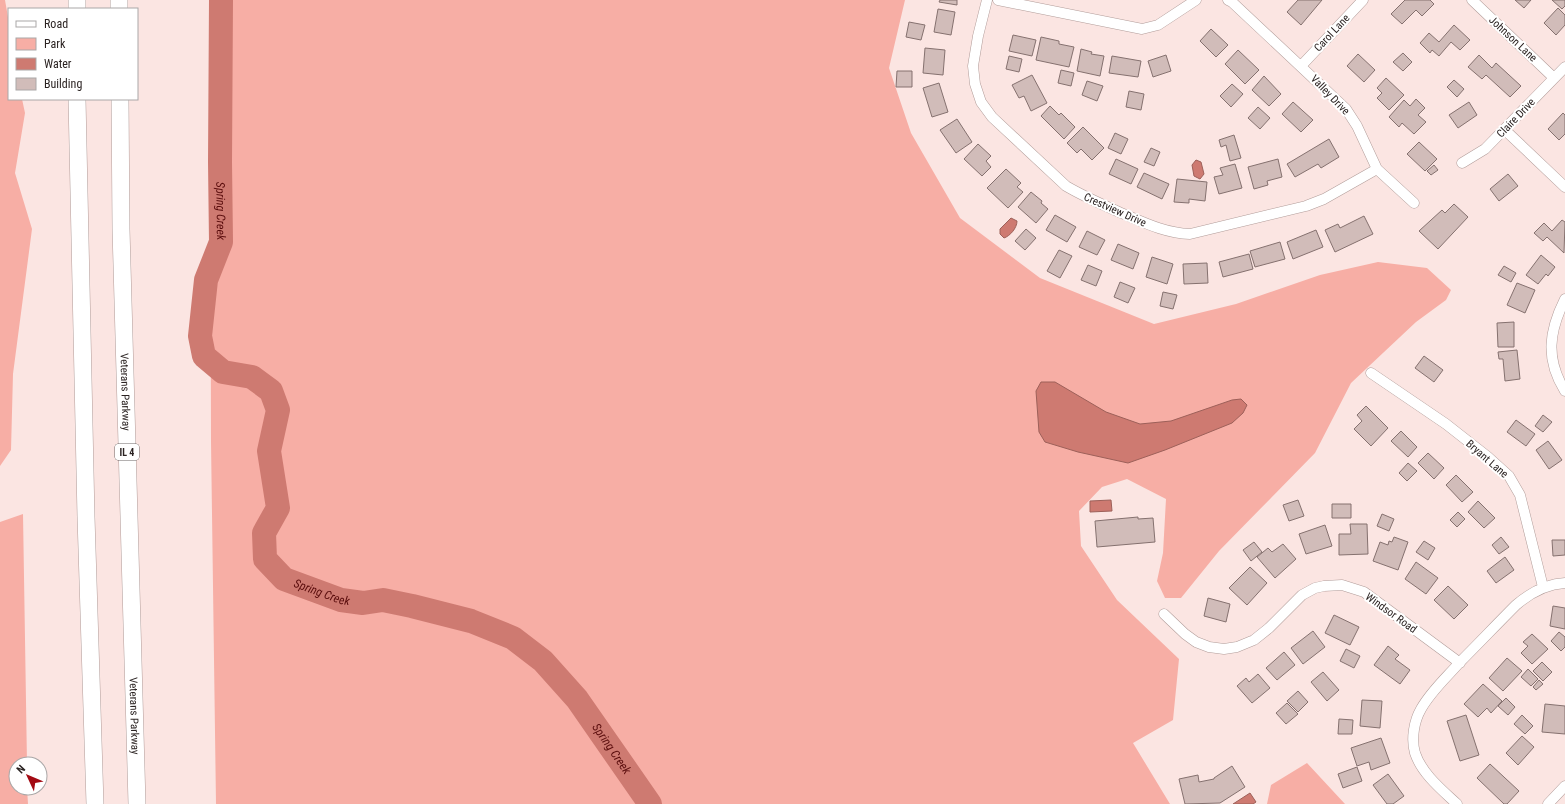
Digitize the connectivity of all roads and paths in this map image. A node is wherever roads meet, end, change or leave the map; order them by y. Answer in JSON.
{"nodes":[{"id":1,"x":987,"y":0,"type":"edge"},
{"id":2,"x":998,"y":0,"type":"edge"},
{"id":3,"x":1196,"y":0,"type":"edge"},
{"id":4,"x":1228,"y":0,"type":"edge"},
{"id":5,"x":1363,"y":0,"type":"edge"},
{"id":6,"x":1472,"y":0,"type":"edge"},
{"id":7,"x":1301,"y":66,"type":"junction"},
{"id":8,"x":1565,"y":67,"type":"edge"},
{"id":9,"x":1554,"y":78,"type":"junction"},
{"id":10,"x":77,"y":100,"type":"edge"},
{"id":11,"x":120,"y":100,"type":"edge"},
{"id":12,"x":1505,"y":130,"type":"junction"},
{"id":13,"x":1462,"y":163,"type":"dead end"},
{"id":14,"x":1376,"y":169,"type":"junction"},
{"id":15,"x":1565,"y":186,"type":"edge"},
{"id":16,"x":1414,"y":203,"type":"dead end"},
{"id":17,"x":1565,"y":299,"type":"edge"},
{"id":18,"x":1371,"y":373,"type":"dead end"},
{"id":19,"x":1565,"y":391,"type":"edge"},
{"id":20,"x":1565,"y":583,"type":"edge"},
{"id":21,"x":1543,"y":587,"type":"junction"},
{"id":22,"x":1164,"y":614,"type":"dead end"},
{"id":23,"x":1460,"y":663,"type":"junction"},
{"id":24,"x":1565,"y":786,"type":"edge"},
{"id":25,"x":94,"y":804,"type":"edge"},
{"id":26,"x":137,"y":804,"type":"edge"},
{"id":27,"x":1458,"y":804,"type":"edge"},
{"id":28,"x":1548,"y":804,"type":"edge"}],
"edges":[{"from":1,"to":14,"type":"street","name":"Crestview Drive"},
{"from":2,"to":3,"type":"street"},
{"from":4,"to":7,"type":"street","name":"Valley Drive"},
{"from":5,"to":7,"type":"street","name":"Carol Lane"},
{"from":6,"to":9,"type":"street","name":"Johnson Lane"},
{"from":7,"to":14,"type":"street","name":"Valley Drive"},
{"from":8,"to":9,"type":"street","name":"Claire Drive"},
{"from":9,"to":12,"type":"street","name":"Claire Drive"},
{"from":10,"to":25,"type":"highway"},
{"from":11,"to":26,"type":"highway","name":"Veterans Parkway","number":"IL 4"},
{"from":12,"to":13,"type":"street","name":"Claire Drive"},
{"from":12,"to":15,"type":"street"},
{"from":14,"to":16,"type":"street","name":"Valley Drive"},
{"from":17,"to":19,"type":"street"},
{"from":18,"to":21,"type":"street","name":"Bryant Lane"},
{"from":20,"to":21,"type":"street"},
{"from":21,"to":23,"type":"street"},
{"from":22,"to":23,"type":"street","name":"Windsor Road"},
{"from":23,"to":27,"type":"street"},
{"from":24,"to":28,"type":"street"}]}
